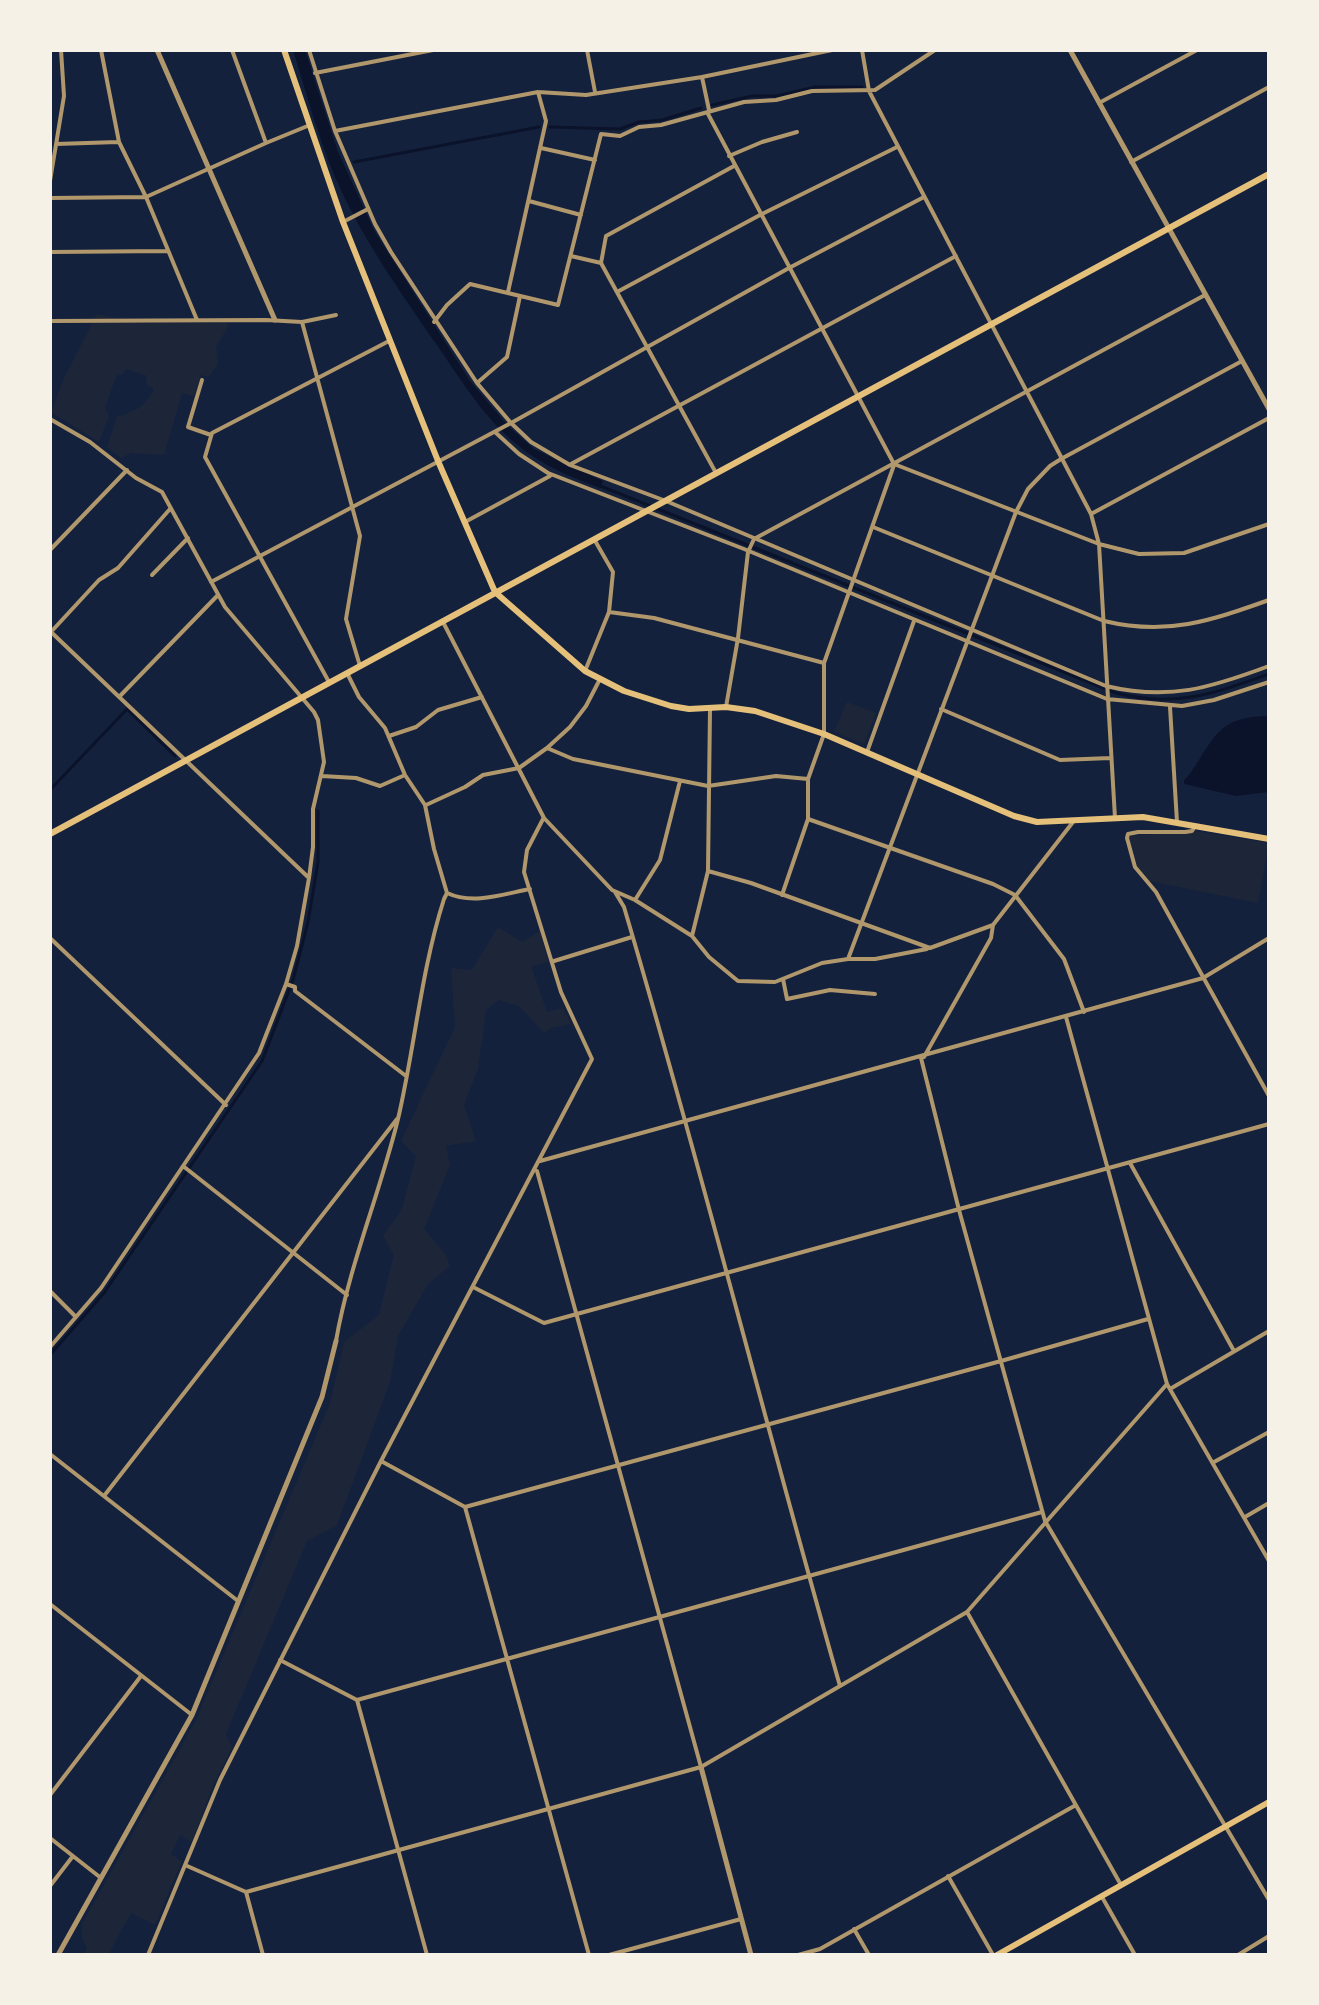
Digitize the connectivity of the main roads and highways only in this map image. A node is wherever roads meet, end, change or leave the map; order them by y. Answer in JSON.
{"nodes":[{"id":1,"x":284,"y":50,"type":"edge"},
{"id":2,"x":1269,"y":174,"type":"edge"},
{"id":3,"x":495,"y":592,"type":"junction"},
{"id":4,"x":50,"y":834,"type":"edge"},
{"id":5,"x":1269,"y":839,"type":"edge"},
{"id":6,"x":1269,"y":1802,"type":"edge"},
{"id":7,"x":995,"y":1955,"type":"edge"}],
"edges":[{"from":1,"to":3,"type":"main road"},
{"from":2,"to":3,"type":"main road"},
{"from":3,"to":4,"type":"main road"},
{"from":3,"to":5,"type":"main road"},
{"from":6,"to":7,"type":"main road"}]}
